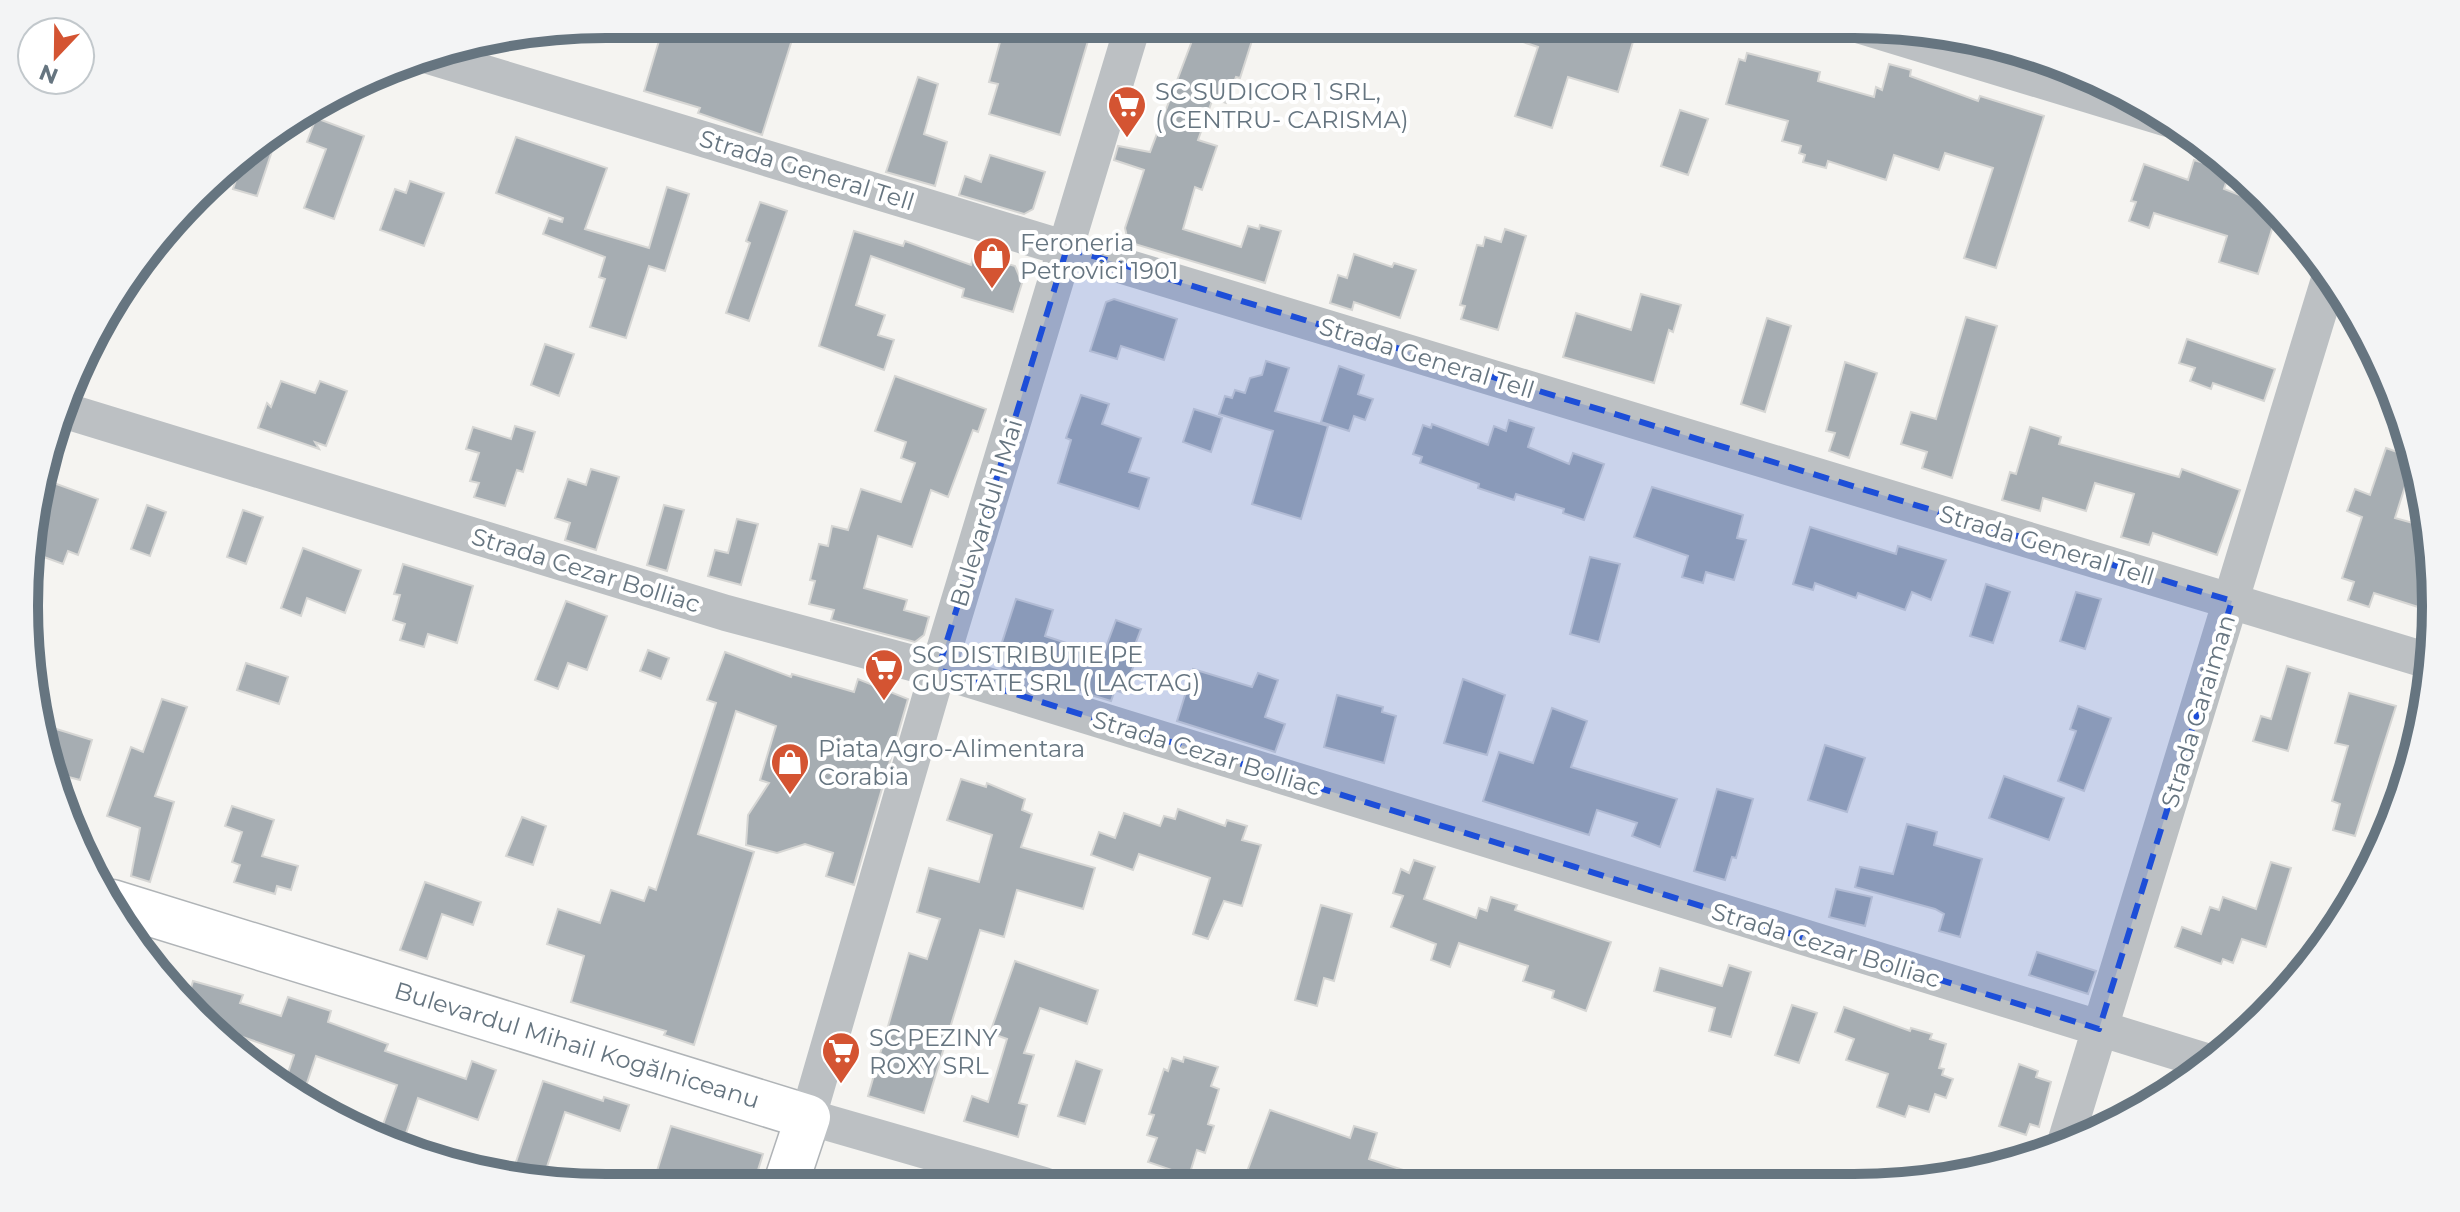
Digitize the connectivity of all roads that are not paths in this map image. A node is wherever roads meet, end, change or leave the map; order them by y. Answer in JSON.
{"nodes":[{"id":1,"x":1129,"y":38,"type":"edge"},
{"id":2,"x":1911,"y":41,"type":"edge"},
{"id":3,"x":446,"y":61,"type":"edge"},
{"id":4,"x":2119,"y":104,"type":"edge"},
{"id":5,"x":1067,"y":248,"type":"junction"},
{"id":6,"x":2326,"y":290,"type":"edge"},
{"id":7,"x":72,"y":413,"type":"edge"},
{"id":8,"x":2232,"y":601,"type":"junction"},
{"id":9,"x":2419,"y":658,"type":"edge"},
{"id":10,"x":938,"y":670,"type":"junction"},
{"id":11,"x":124,"y":906,"type":"edge"},
{"id":12,"x":2099,"y":1029,"type":"junction"},
{"id":13,"x":2198,"y":1059,"type":"edge"},
{"id":14,"x":808,"y":1117,"type":"junction"},
{"id":15,"x":2068,"y":1132,"type":"edge"},
{"id":16,"x":789,"y":1174,"type":"edge"},
{"id":17,"x":1006,"y":1174,"type":"edge"}],
"edges":[{"from":1,"to":5,"type":"street","name":"Bulevardul 1 Mai"},
{"from":2,"to":4,"type":"street"},
{"from":3,"to":5,"type":"street","name":"Strada General Tell"},
{"from":5,"to":8,"type":"street","name":"Strada General Tell"},
{"from":5,"to":10,"type":"street","name":"Bulevardul 1 Mai"},
{"from":6,"to":8,"type":"street","name":"Strada Caraiman"},
{"from":7,"to":10,"type":"street","name":"Strada Cezar Bolliac"},
{"from":8,"to":9,"type":"street","name":"Strada General Tell"},
{"from":8,"to":12,"type":"street","name":"Strada Caraiman"},
{"from":10,"to":12,"type":"street","name":"Strada Cezar Bolliac"},
{"from":10,"to":14,"type":"street","name":"Bulevardul 1 Mai"},
{"from":11,"to":14,"type":"main road","name":"Bulevardul Mihail Kogălniceanu"},
{"from":12,"to":13,"type":"street","name":"Strada Cezar Bolliac"},
{"from":12,"to":15,"type":"street","name":"Strada Caraiman"},
{"from":14,"to":16,"type":"main road","name":"Bulevardul 1 Mai"},
{"from":14,"to":17,"type":"street","name":"Bulevardul Mihail Kogălniceanu"}]}
